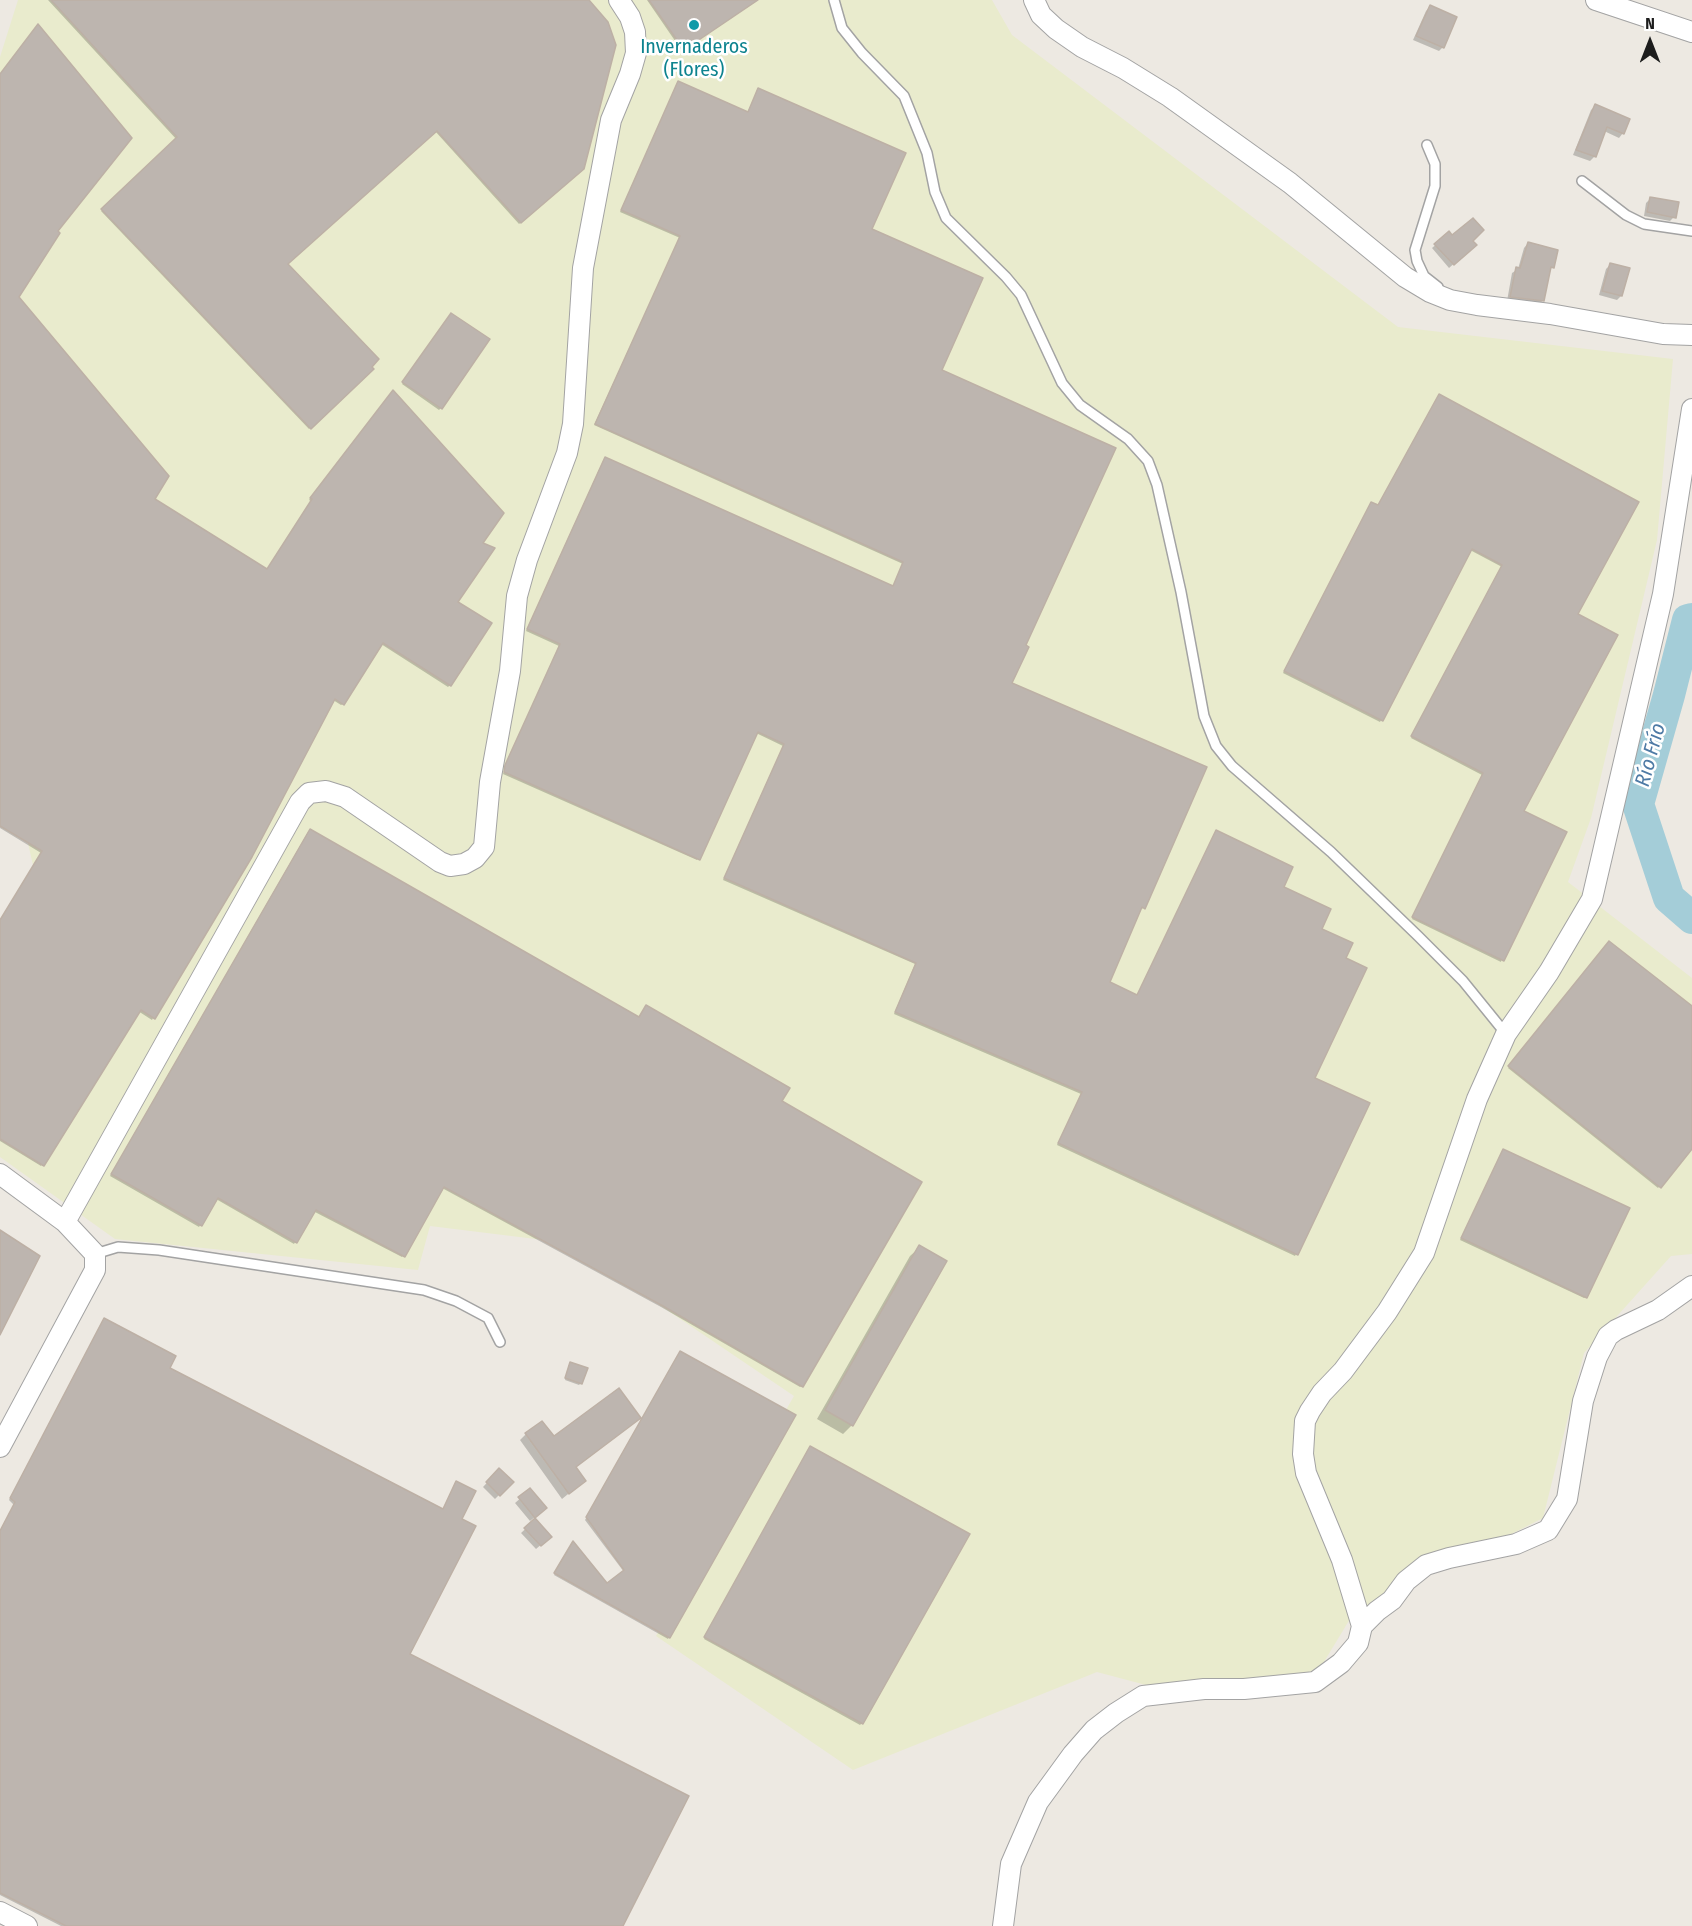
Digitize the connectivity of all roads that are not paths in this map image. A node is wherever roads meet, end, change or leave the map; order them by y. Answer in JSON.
{"nodes":[{"id":1,"x":619,"y":0,"type":"edge"},
{"id":2,"x":834,"y":0,"type":"edge"},
{"id":3,"x":1034,"y":0,"type":"edge"},
{"id":4,"x":1596,"y":0,"type":"edge"},
{"id":5,"x":1692,"y":32,"type":"edge"},
{"id":6,"x":1427,"y":145,"type":"dead end"},
{"id":7,"x":1582,"y":181,"type":"dead end"},
{"id":8,"x":1692,"y":231,"type":"edge"},
{"id":9,"x":1450,"y":300,"type":"junction"},
{"id":10,"x":1692,"y":335,"type":"edge"},
{"id":11,"x":1692,"y":410,"type":"edge"},
{"id":12,"x":1506,"y":1034,"type":"junction"},
{"id":13,"x":0,"y":1174,"type":"edge"},
{"id":14,"x":65,"y":1222,"type":"junction"},
{"id":15,"x":95,"y":1254,"type":"junction"},
{"id":16,"x":1692,"y":1286,"type":"edge"},
{"id":17,"x":500,"y":1342,"type":"dead end"},
{"id":18,"x":0,"y":1447,"type":"edge"},
{"id":19,"x":1362,"y":1626,"type":"junction"},
{"id":20,"x":0,"y":1912,"type":"edge"},
{"id":21,"x":27,"y":1926,"type":"edge"},
{"id":22,"x":1004,"y":1926,"type":"edge"}],
"edges":[{"from":1,"to":14,"type":"street"},
{"from":2,"to":12,"type":"lane"},
{"from":3,"to":9,"type":"street"},
{"from":4,"to":5,"type":"street"},
{"from":6,"to":9,"type":"lane"},
{"from":7,"to":8,"type":"lane"},
{"from":9,"to":10,"type":"street"},
{"from":11,"to":12,"type":"street"},
{"from":12,"to":19,"type":"street"},
{"from":13,"to":14,"type":"street"},
{"from":14,"to":15,"type":"street"},
{"from":15,"to":17,"type":"lane"},
{"from":15,"to":18,"type":"street"},
{"from":16,"to":19,"type":"street"},
{"from":19,"to":22,"type":"street"},
{"from":20,"to":21,"type":"street"}]}
